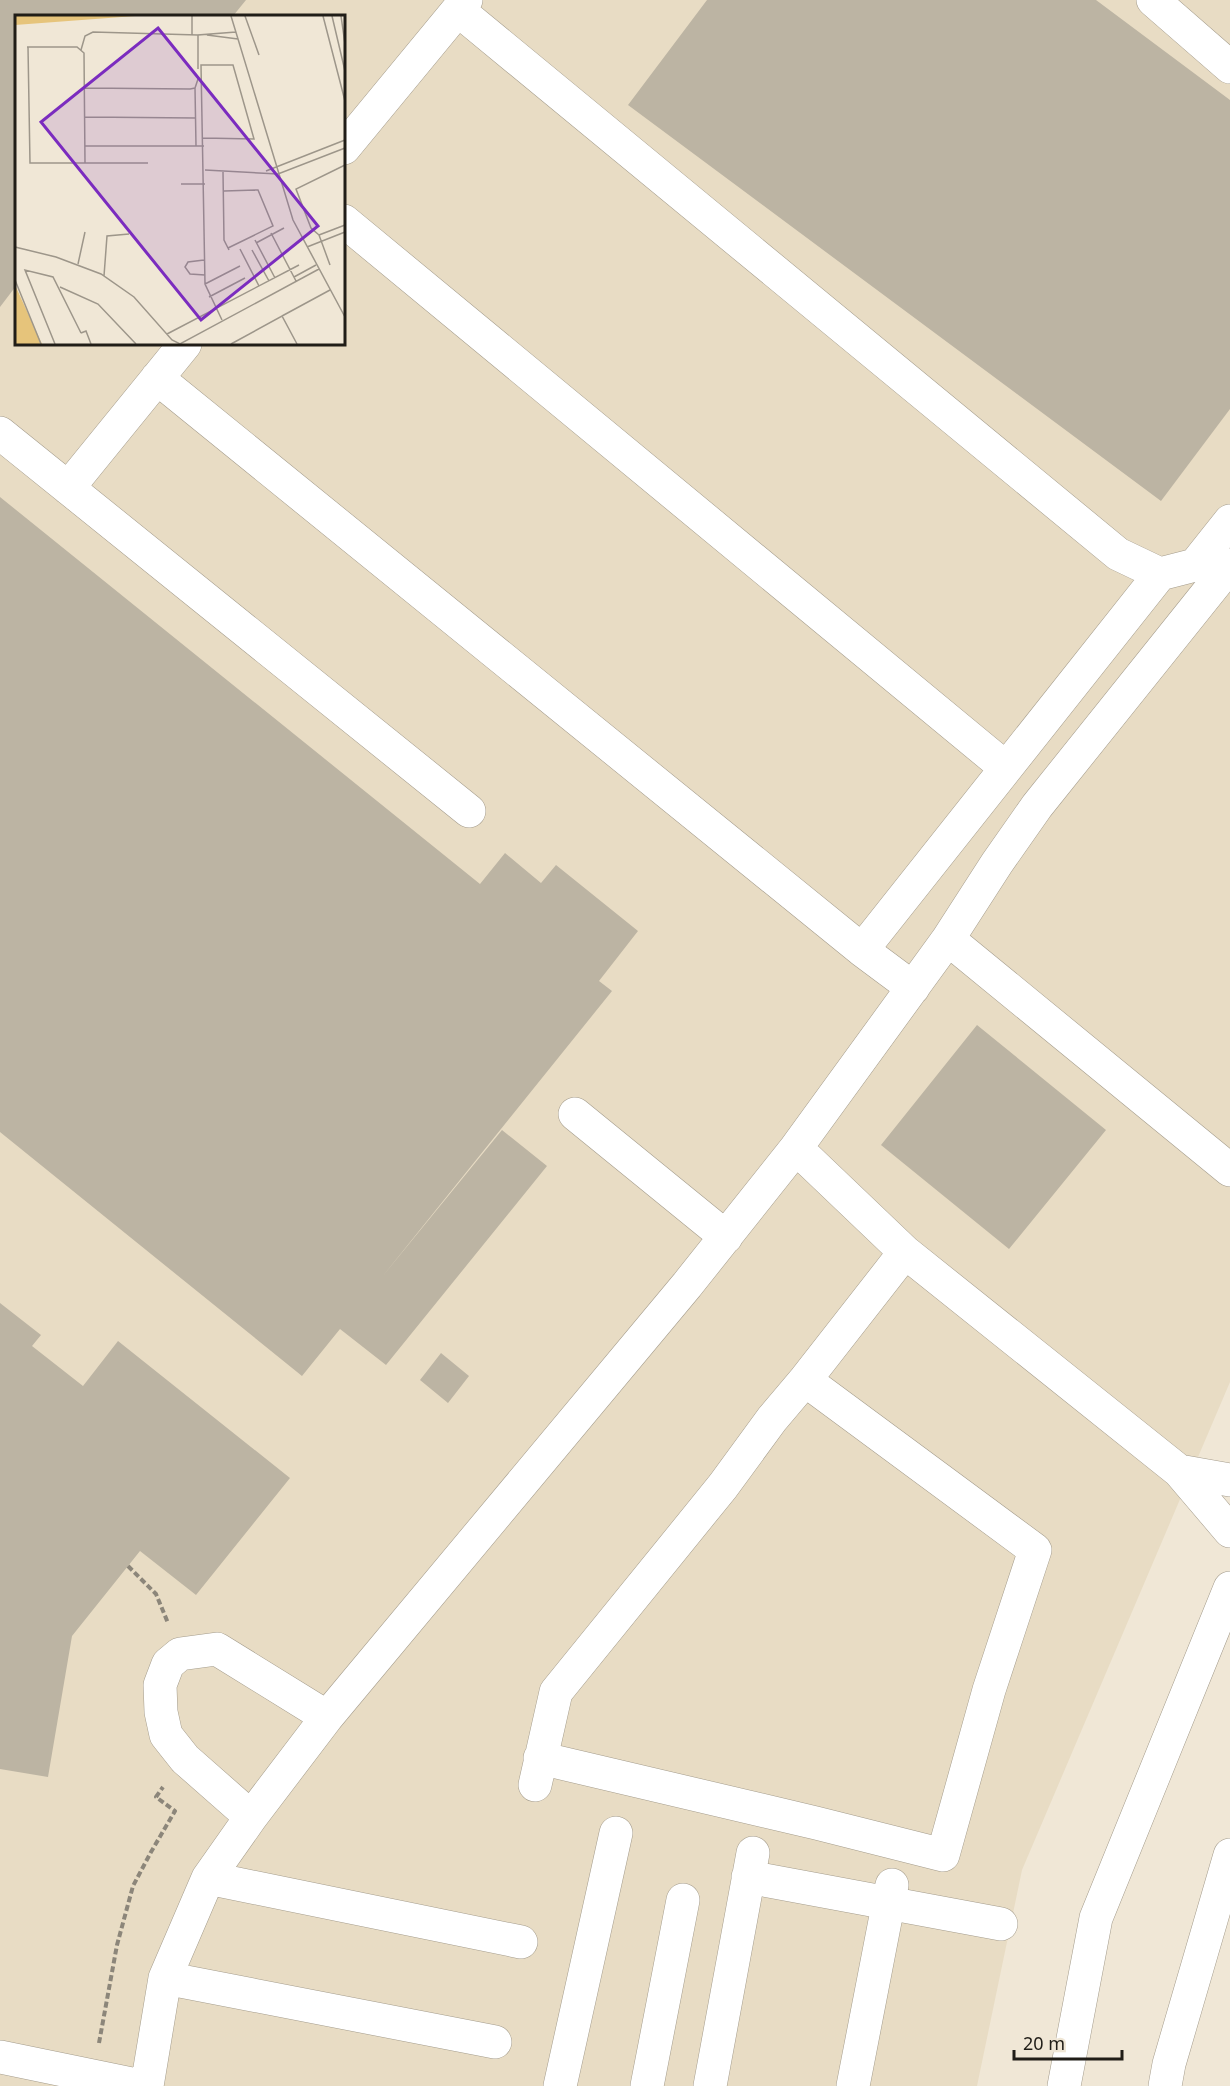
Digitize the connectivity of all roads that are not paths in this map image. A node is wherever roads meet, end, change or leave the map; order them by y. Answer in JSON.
{"nodes":[{"id":1,"x":1154,"y":0,"type":"edge"},
{"id":2,"x":462,"y":5,"type":"edge"},
{"id":3,"x":1230,"y":67,"type":"edge"},
{"id":4,"x":345,"y":147,"type":"edge"},
{"id":5,"x":345,"y":222,"type":"edge"},
{"id":6,"x":184,"y":345,"type":"edge"},
{"id":7,"x":157,"y":378,"type":"junction"},
{"id":8,"x":0,"y":433,"type":"edge"},
{"id":9,"x":68,"y":488,"type":"junction"},
{"id":10,"x":1230,"y":521,"type":"edge"},
{"id":11,"x":1230,"y":565,"type":"edge"},
{"id":12,"x":1160,"y":574,"type":"junction"},
{"id":13,"x":1006,"y":768,"type":"junction"},
{"id":14,"x":469,"y":811,"type":"dead end"},
{"id":15,"x":948,"y":939,"type":"junction"},
{"id":16,"x":862,"y":950,"type":"junction"},
{"id":17,"x":913,"y":988,"type":"junction"},
{"id":18,"x":575,"y":1114,"type":"dead end"},
{"id":19,"x":796,"y":1149,"type":"junction"},
{"id":20,"x":1230,"y":1170,"type":"edge"},
{"id":21,"x":726,"y":1237,"type":"junction"},
{"id":22,"x":905,"y":1252,"type":"junction"},
{"id":23,"x":805,"y":1380,"type":"junction"},
{"id":24,"x":1179,"y":1471,"type":"junction"},
{"id":25,"x":1230,"y":1480,"type":"edge"},
{"id":26,"x":1230,"y":1531,"type":"edge"},
{"id":27,"x":1230,"y":1588,"type":"edge"},
{"id":28,"x":327,"y":1717,"type":"junction"},
{"id":29,"x":251,"y":1817,"type":"junction"},
{"id":30,"x":616,"y":1833,"type":"dead end"},
{"id":31,"x":1230,"y":1855,"type":"edge"},
{"id":32,"x":208,"y":1878,"type":"junction"},
{"id":33,"x":891,"y":1895,"type":"junction"},
{"id":34,"x":683,"y":1900,"type":"dead end"},
{"id":35,"x":1001,"y":1924,"type":"dead end"},
{"id":36,"x":521,"y":1942,"type":"dead end"},
{"id":37,"x":165,"y":1978,"type":"junction"},
{"id":38,"x":495,"y":2042,"type":"dead end"},
{"id":39,"x":0,"y":2057,"type":"edge"},
{"id":40,"x":141,"y":2086,"type":"edge"},
{"id":41,"x":147,"y":2086,"type":"edge"},
{"id":42,"x":560,"y":2086,"type":"edge"},
{"id":43,"x":647,"y":2086,"type":"edge"},
{"id":44,"x":710,"y":2086,"type":"edge"},
{"id":45,"x":853,"y":2086,"type":"edge"},
{"id":46,"x":1064,"y":2086,"type":"edge"},
{"id":47,"x":1165,"y":2086,"type":"edge"}],
"edges":[{"from":1,"to":3,"type":"street"},
{"from":2,"to":4,"type":"street"},
{"from":2,"to":12,"type":"street"},
{"from":5,"to":13,"type":"street"},
{"from":6,"to":7,"type":"street"},
{"from":7,"to":9,"type":"street"},
{"from":7,"to":16,"type":"street"},
{"from":8,"to":9,"type":"street"},
{"from":9,"to":14,"type":"street"},
{"from":10,"to":12,"type":"street"},
{"from":11,"to":15,"type":"street"},
{"from":12,"to":13,"type":"street"},
{"from":13,"to":16,"type":"street"},
{"from":15,"to":17,"type":"street"},
{"from":15,"to":20,"type":"street"},
{"from":16,"to":17,"type":"street"},
{"from":17,"to":19,"type":"street"},
{"from":18,"to":21,"type":"street"},
{"from":19,"to":21,"type":"street"},
{"from":19,"to":22,"type":"street"},
{"from":21,"to":28,"type":"street"},
{"from":22,"to":23,"type":"street"},
{"from":22,"to":24,"type":"street"},
{"from":23,"to":23,"type":"street"},
{"from":24,"to":25,"type":"street"},
{"from":24,"to":26,"type":"street"},
{"from":27,"to":46,"type":"street"},
{"from":28,"to":29,"type":"street"},
{"from":28,"to":29,"type":"street"},
{"from":29,"to":32,"type":"street"},
{"from":30,"to":42,"type":"street"},
{"from":31,"to":47,"type":"street"},
{"from":32,"to":36,"type":"street"},
{"from":32,"to":37,"type":"street"},
{"from":33,"to":35,"type":"street"},
{"from":33,"to":44,"type":"street"},
{"from":33,"to":45,"type":"street"},
{"from":34,"to":43,"type":"street"},
{"from":37,"to":38,"type":"street"},
{"from":37,"to":41,"type":"street"},
{"from":39,"to":40,"type":"street"}]}
